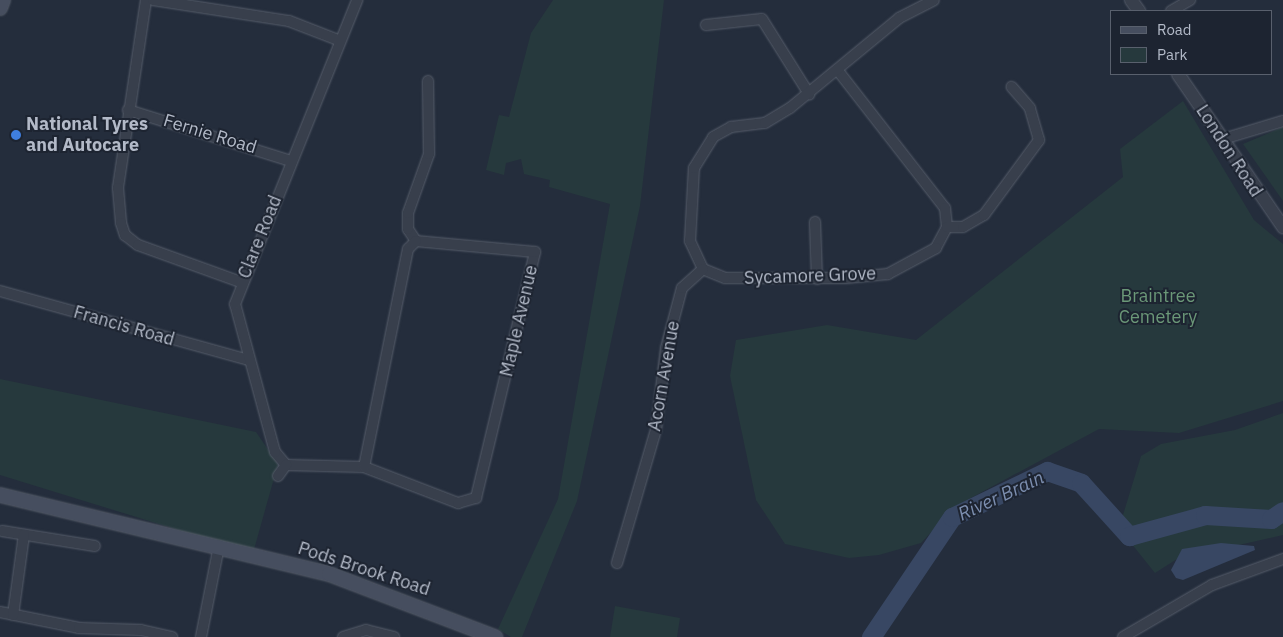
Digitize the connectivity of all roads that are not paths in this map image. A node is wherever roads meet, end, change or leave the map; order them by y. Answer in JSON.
{"nodes":[{"id":1,"x":3,"y":0,"type":"edge"},
{"id":2,"x":146,"y":0,"type":"edge"},
{"id":3,"x":153,"y":0,"type":"edge"},
{"id":4,"x":357,"y":0,"type":"edge"},
{"id":5,"x":1190,"y":0,"type":"edge"},
{"id":6,"x":927,"y":1,"type":"edge"},
{"id":7,"x":0,"y":8,"type":"edge"},
{"id":8,"x":1173,"y":10,"type":"edge"},
{"id":9,"x":706,"y":25,"type":"dead end"},
{"id":10,"x":338,"y":40,"type":"junction"},
{"id":11,"x":839,"y":72,"type":"junction"},
{"id":12,"x":1179,"y":75,"type":"edge"},
{"id":13,"x":428,"y":81,"type":"dead end"},
{"id":14,"x":1012,"y":87,"type":"dead end"},
{"id":15,"x":810,"y":94,"type":"junction"},
{"id":16,"x":128,"y":110,"type":"junction"},
{"id":17,"x":1283,"y":121,"type":"edge"},
{"id":18,"x":1222,"y":139,"type":"junction"},
{"id":19,"x":291,"y":161,"type":"junction"},
{"id":20,"x":815,"y":222,"type":"dead end"},
{"id":21,"x":947,"y":227,"type":"junction"},
{"id":22,"x":1283,"y":227,"type":"edge"},
{"id":23,"x":416,"y":242,"type":"junction"},
{"id":24,"x":703,"y":269,"type":"junction"},
{"id":25,"x":817,"y":279,"type":"junction"},
{"id":26,"x":241,"y":282,"type":"junction"},
{"id":27,"x":0,"y":291,"type":"edge"},
{"id":28,"x":249,"y":360,"type":"junction"},
{"id":29,"x":286,"y":465,"type":"junction"},
{"id":30,"x":364,"y":467,"type":"junction"},
{"id":31,"x":278,"y":476,"type":"dead end"},
{"id":32,"x":0,"y":495,"type":"edge"},
{"id":33,"x":2,"y":531,"type":"dead end"},
{"id":34,"x":24,"y":535,"type":"junction"},
{"id":35,"x":95,"y":546,"type":"dead end"},
{"id":36,"x":219,"y":546,"type":"junction"},
{"id":37,"x":1283,"y":559,"type":"edge"},
{"id":38,"x":617,"y":563,"type":"dead end"},
{"id":39,"x":0,"y":612,"type":"edge"},
{"id":40,"x":14,"y":615,"type":"junction"},
{"id":41,"x":78,"y":633,"type":"edge"},
{"id":42,"x":172,"y":637,"type":"edge"},
{"id":43,"x":201,"y":637,"type":"edge"},
{"id":44,"x":343,"y":637,"type":"edge"},
{"id":45,"x":394,"y":637,"type":"edge"},
{"id":46,"x":495,"y":637,"type":"edge"},
{"id":47,"x":1123,"y":637,"type":"edge"}],
"edges":[{"from":1,"to":7,"type":"main road"},
{"from":2,"to":16,"type":"street"},
{"from":3,"to":10,"type":"street"},
{"from":4,"to":10,"type":"street","name":"Clare Road"},
{"from":5,"to":8,"type":"street"},
{"from":6,"to":11,"type":"street"},
{"from":9,"to":15,"type":"street"},
{"from":10,"to":19,"type":"street","name":"Clare Road"},
{"from":11,"to":15,"type":"street"},
{"from":11,"to":21,"type":"street"},
{"from":12,"to":18,"type":"street","name":"London Road"},
{"from":13,"to":23,"type":"street"},
{"from":14,"to":21,"type":"street"},
{"from":15,"to":24,"type":"street"},
{"from":16,"to":19,"type":"street","name":"Fernie Road"},
{"from":16,"to":26,"type":"street"},
{"from":17,"to":18,"type":"street"},
{"from":18,"to":22,"type":"street","name":"London Road"},
{"from":19,"to":26,"type":"street","name":"Clare Road"},
{"from":20,"to":25,"type":"street"},
{"from":21,"to":25,"type":"street","name":"Sycamore Grove"},
{"from":23,"to":30,"type":"street"},
{"from":23,"to":30,"type":"street","name":"Maple Avenue"},
{"from":24,"to":25,"type":"street","name":"Sycamore Grove"},
{"from":24,"to":38,"type":"street","name":"Acorn Avenue"},
{"from":26,"to":28,"type":"street","name":"Clare Road"},
{"from":27,"to":28,"type":"street","name":"Francis Road"},
{"from":28,"to":29,"type":"street","name":"Clare Road"},
{"from":29,"to":30,"type":"street"},
{"from":29,"to":31,"type":"street"},
{"from":32,"to":36,"type":"main road","name":"Pods Brook Road"},
{"from":33,"to":34,"type":"street"},
{"from":34,"to":35,"type":"street"},
{"from":34,"to":40,"type":"street"},
{"from":36,"to":43,"type":"street"},
{"from":36,"to":46,"type":"main road","name":"Pods Brook Road"},
{"from":37,"to":47,"type":"street"},
{"from":39,"to":40,"type":"street"},
{"from":40,"to":41,"type":"street"},
{"from":41,"to":42,"type":"street"},
{"from":44,"to":45,"type":"street"}]}
